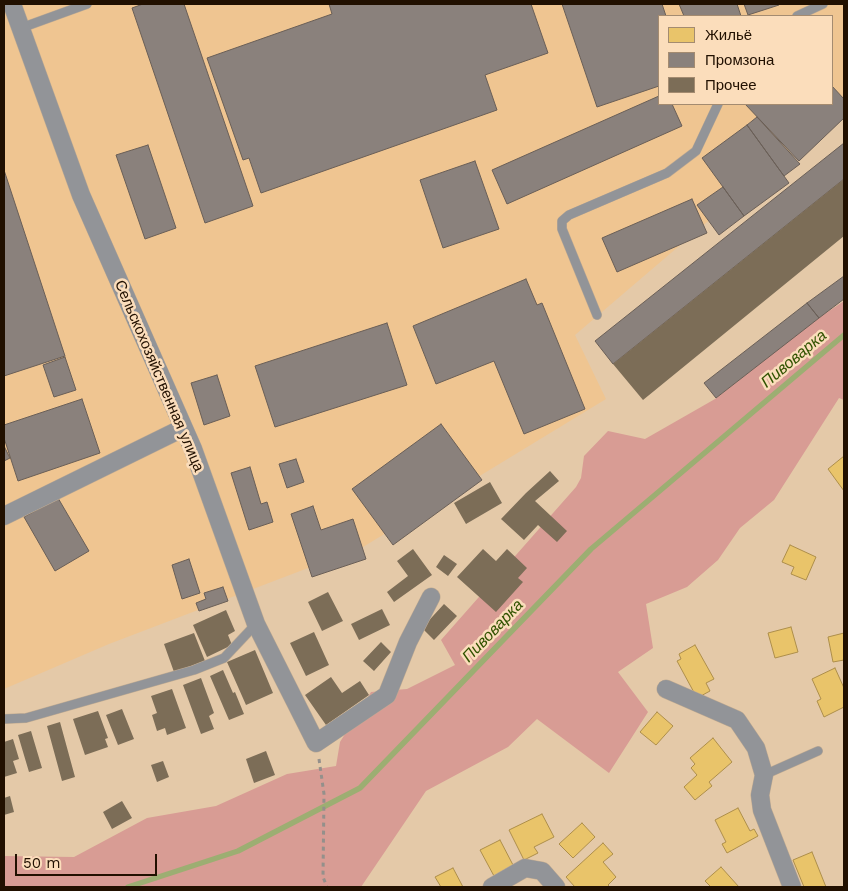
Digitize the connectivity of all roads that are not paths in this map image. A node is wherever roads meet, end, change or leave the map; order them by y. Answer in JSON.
{"nodes":[{"id":1,"x":12,"y":4,"type":"edge"},
{"id":2,"x":87,"y":4,"type":"edge"},
{"id":3,"x":823,"y":4,"type":"edge"},
{"id":4,"x":799,"y":15,"type":"edge"},
{"id":5,"x":21,"y":28,"type":"junction"},
{"id":6,"x":718,"y":105,"type":"edge"},
{"id":7,"x":596,"y":315,"type":"dead end"},
{"id":8,"x":183,"y":428,"type":"junction"},
{"id":9,"x":4,"y":516,"type":"edge"},
{"id":10,"x":431,"y":597,"type":"dead end"},
{"id":11,"x":256,"y":624,"type":"junction"},
{"id":12,"x":666,"y":689,"type":"dead end"},
{"id":13,"x":4,"y":719,"type":"edge"},
{"id":14,"x":818,"y":751,"type":"dead end"},
{"id":15,"x":764,"y":775,"type":"junction"},
{"id":16,"x":492,"y":887,"type":"edge"},
{"id":17,"x":556,"y":887,"type":"edge"},
{"id":18,"x":792,"y":887,"type":"edge"}],
"edges":[{"from":1,"to":5,"type":"street","name":"Сельскохозяйственная улица"},
{"from":2,"to":5,"type":"lane"},
{"from":3,"to":4,"type":"lane"},
{"from":5,"to":8,"type":"street","name":"Сельскохозяйственная улица"},
{"from":6,"to":7,"type":"lane"},
{"from":8,"to":9,"type":"street"},
{"from":8,"to":11,"type":"street","name":"Сельскохозяйственная улица"},
{"from":10,"to":11,"type":"street","name":"Сельскохозяйственная улица"},
{"from":11,"to":13,"type":"lane"},
{"from":12,"to":15,"type":"street"},
{"from":14,"to":15,"type":"lane"},
{"from":15,"to":18,"type":"street"},
{"from":16,"to":17,"type":"street"}]}
